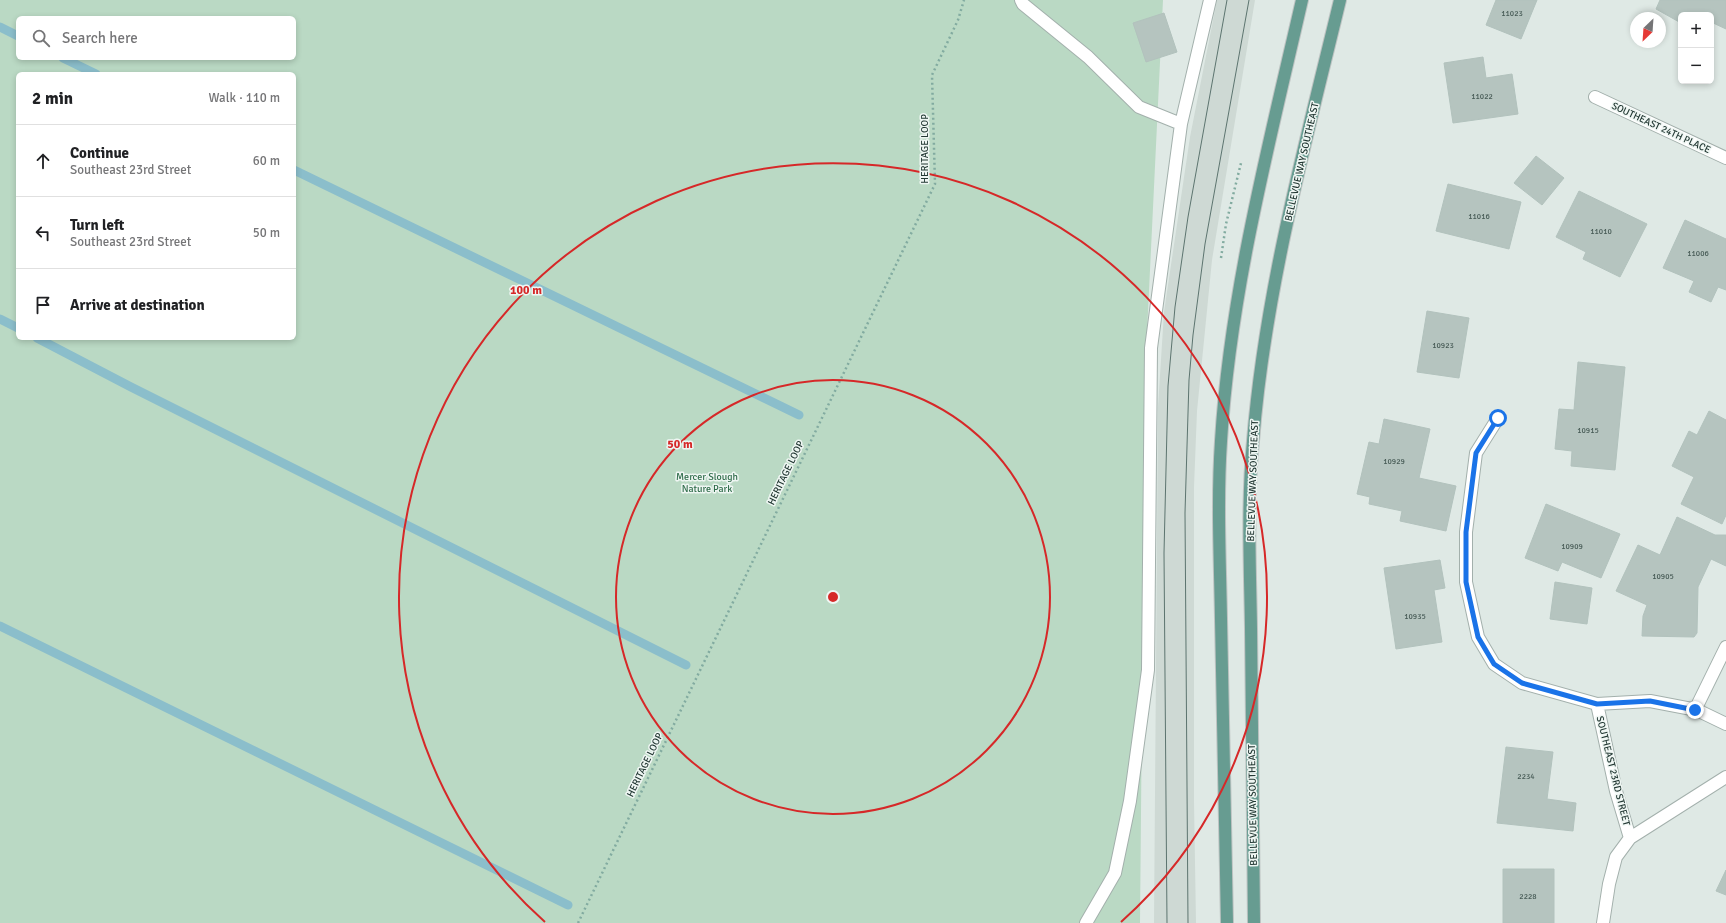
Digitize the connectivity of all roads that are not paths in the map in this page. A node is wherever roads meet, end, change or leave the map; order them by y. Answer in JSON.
{"nodes":[{"id":1,"x":1022,"y":0,"type":"edge"},
{"id":2,"x":1210,"y":0,"type":"edge"},
{"id":3,"x":1302,"y":0,"type":"edge"},
{"id":4,"x":1340,"y":0,"type":"edge"},
{"id":5,"x":1595,"y":97,"type":"dead end"},
{"id":6,"x":1182,"y":124,"type":"junction"},
{"id":7,"x":1726,"y":158,"type":"edge"},
{"id":8,"x":1498,"y":418,"type":"dead end"},
{"id":9,"x":1726,"y":647,"type":"edge"},
{"id":10,"x":1597,"y":704,"type":"junction"},
{"id":11,"x":1695,"y":710,"type":"junction"},
{"id":12,"x":1726,"y":724,"type":"edge"},
{"id":13,"x":1726,"y":777,"type":"edge"},
{"id":14,"x":1630,"y":838,"type":"junction"},
{"id":15,"x":1086,"y":923,"type":"edge"},
{"id":16,"x":1227,"y":923,"type":"edge"},
{"id":17,"x":1254,"y":923,"type":"edge"},
{"id":18,"x":1603,"y":923,"type":"edge"}],
"edges":[{"from":1,"to":6,"type":"street"},
{"from":2,"to":6,"type":"street"},
{"from":3,"to":16,"type":"main road"},
{"from":4,"to":17,"type":"main road","name":"BELLEVUE WAY SOUTHEAST"},
{"from":5,"to":7,"type":"street","name":"SOUTHEAST 24TH PLACE"},
{"from":6,"to":15,"type":"street"},
{"from":8,"to":10,"type":"street","name":"SOUTHEAST 23RD STREET"},
{"from":9,"to":11,"type":"street"},
{"from":10,"to":11,"type":"street","name":"SOUTHEAST 23RD STREET"},
{"from":10,"to":14,"type":"street","name":"SOUTHEAST 23RD STREET"},
{"from":11,"to":12,"type":"street","name":"SOUTHEAST 23RD STREET"},
{"from":13,"to":14,"type":"street"},
{"from":14,"to":18,"type":"street"}]}
